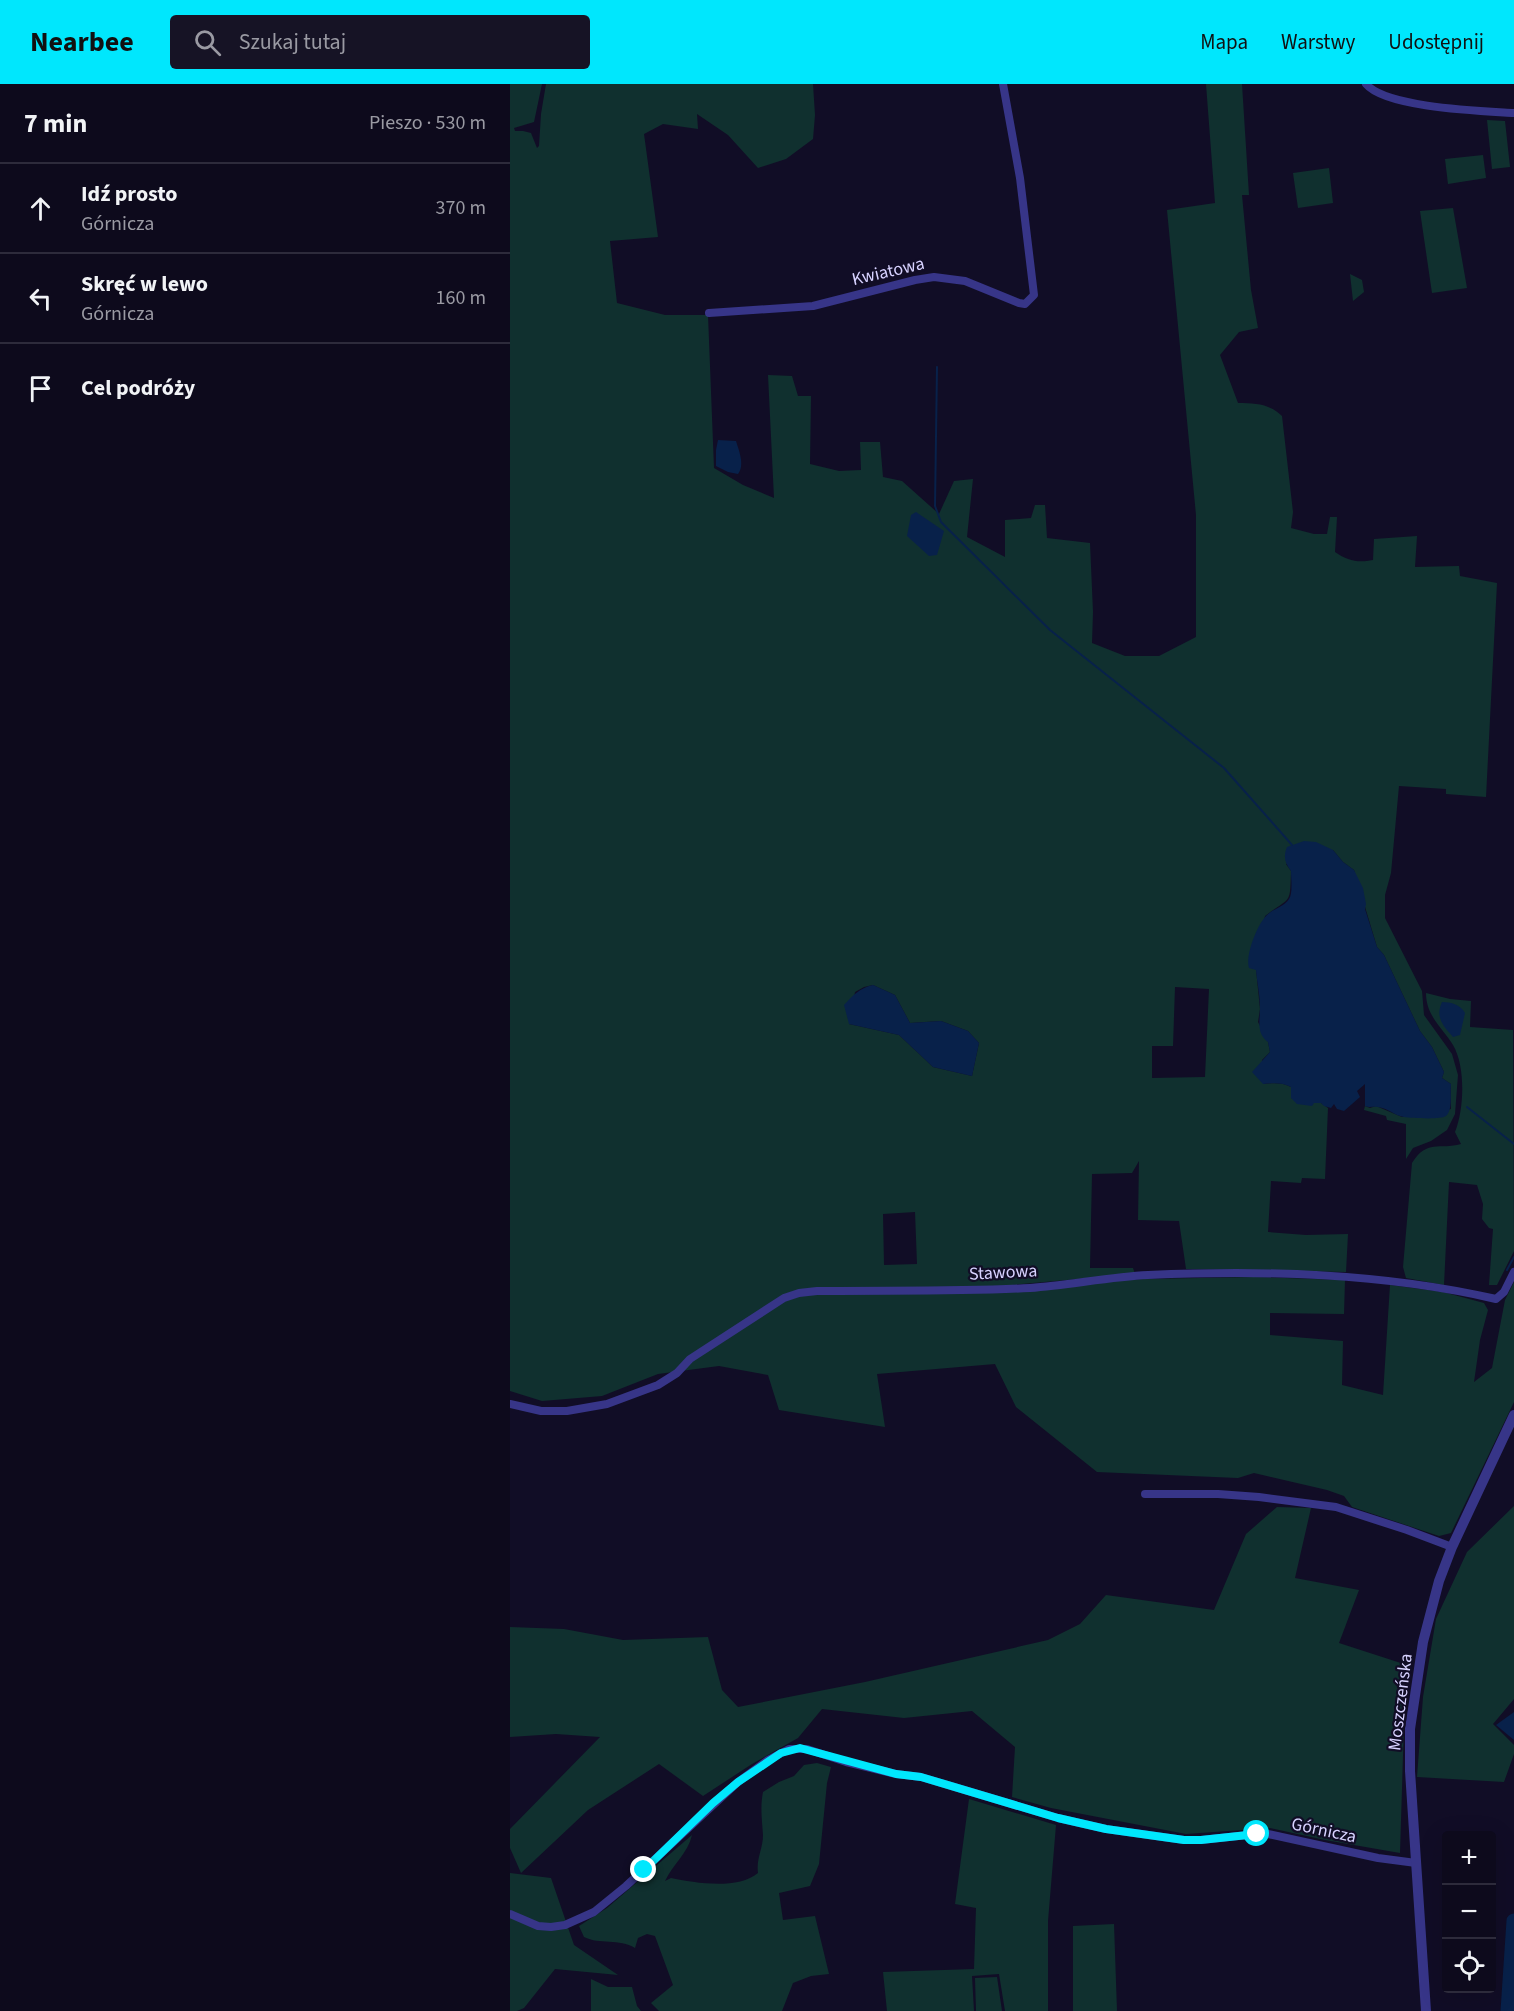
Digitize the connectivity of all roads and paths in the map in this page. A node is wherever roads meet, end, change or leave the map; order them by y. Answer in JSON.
{"nodes":[{"id":1,"x":1003,"y":84,"type":"edge"},
{"id":2,"x":1366,"y":84,"type":"edge"},
{"id":3,"x":1514,"y":113,"type":"edge"},
{"id":4,"x":709,"y":312,"type":"dead end"},
{"id":5,"x":1514,"y":1272,"type":"edge"},
{"id":6,"x":510,"y":1404,"type":"edge"},
{"id":7,"x":1514,"y":1415,"type":"edge"},
{"id":8,"x":1145,"y":1494,"type":"dead end"},
{"id":9,"x":1452,"y":1547,"type":"junction"},
{"id":10,"x":1416,"y":1863,"type":"junction"},
{"id":11,"x":510,"y":1914,"type":"edge"},
{"id":12,"x":1426,"y":2011,"type":"edge"}],
"edges":[{"from":1,"to":4,"type":"street","name":"Kwiatowa"},
{"from":2,"to":3,"type":"street"},
{"from":5,"to":6,"type":"street","name":"Stawowa"},
{"from":7,"to":9,"type":"street","name":"Moszczeńska"},
{"from":8,"to":9,"type":"street"},
{"from":9,"to":10,"type":"street","name":"Moszczeńska"},
{"from":10,"to":11,"type":"street","name":"Górnicza"},
{"from":10,"to":12,"type":"street","name":"Moszczeńska"}]}
